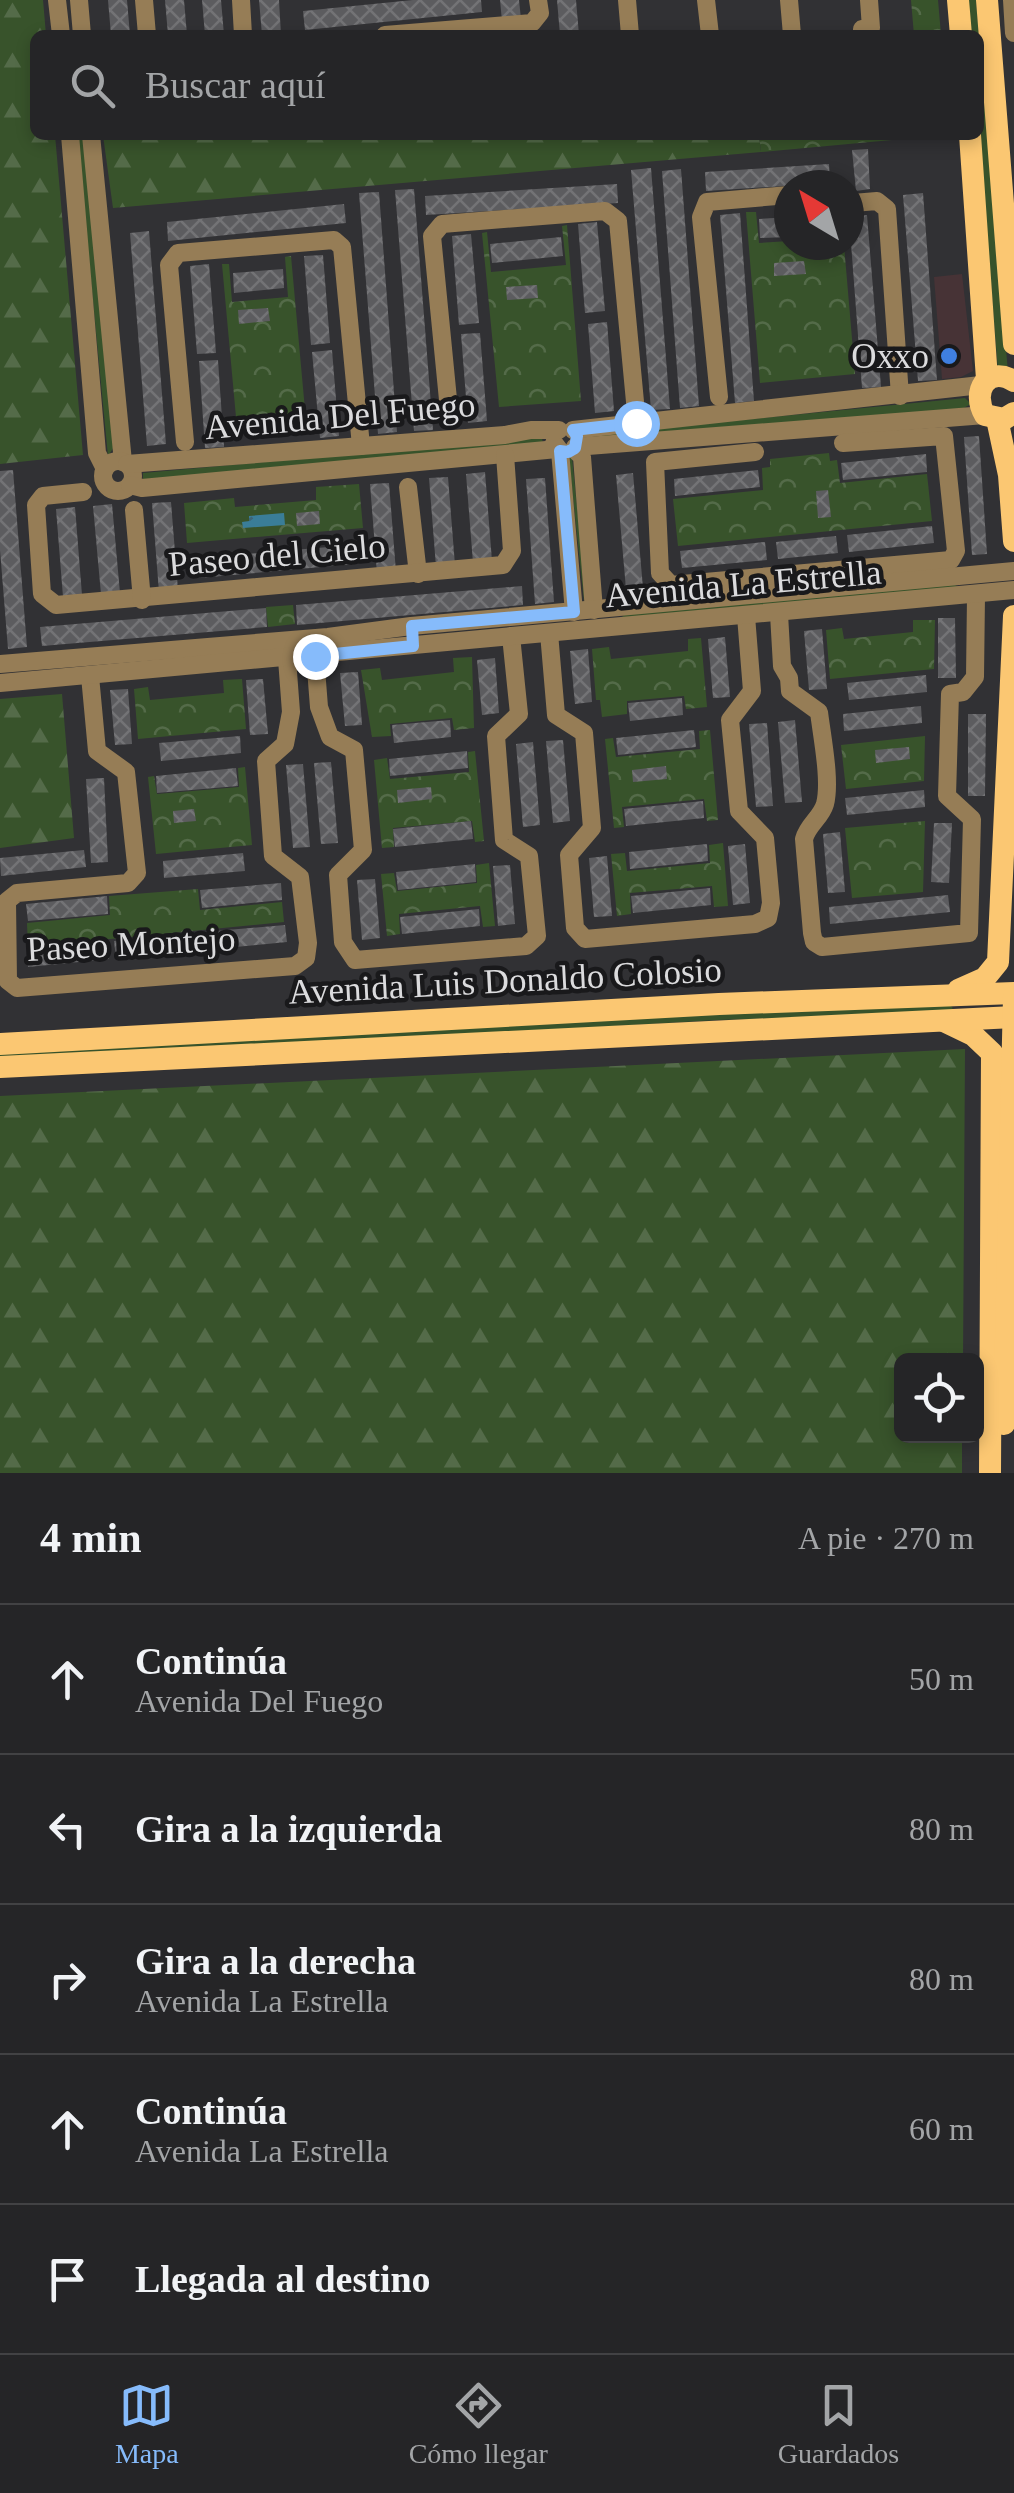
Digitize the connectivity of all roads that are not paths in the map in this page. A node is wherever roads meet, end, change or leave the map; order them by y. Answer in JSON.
{"nodes":[{"id":1,"x":57,"y":0,"type":"edge"},
{"id":2,"x":79,"y":0,"type":"edge"},
{"id":3,"x":144,"y":0,"type":"edge"},
{"id":4,"x":241,"y":0,"type":"edge"},
{"id":5,"x":538,"y":0,"type":"edge"},
{"id":6,"x":627,"y":0,"type":"edge"},
{"id":7,"x":706,"y":0,"type":"edge"},
{"id":8,"x":789,"y":0,"type":"edge"},
{"id":9,"x":869,"y":0,"type":"edge"},
{"id":10,"x":958,"y":0,"type":"edge"},
{"id":11,"x":987,"y":0,"type":"edge"},
{"id":12,"x":1012,"y":0,"type":"edge"},
{"id":13,"x":862,"y":29,"type":"dead end"},
{"id":14,"x":60,"y":30,"type":"edge"},
{"id":15,"x":82,"y":30,"type":"edge"},
{"id":16,"x":147,"y":30,"type":"edge"},
{"id":17,"x":244,"y":30,"type":"edge"},
{"id":18,"x":446,"y":30,"type":"edge"},
{"id":19,"x":630,"y":30,"type":"edge"},
{"id":20,"x":709,"y":30,"type":"edge"},
{"id":21,"x":792,"y":30,"type":"edge"},
{"id":22,"x":961,"y":30,"type":"edge"},
{"id":23,"x":1014,"y":32,"type":"edge"},
{"id":24,"x":70,"y":140,"type":"edge"},
{"id":25,"x":91,"y":140,"type":"edge"},
{"id":26,"x":970,"y":140,"type":"edge"},
{"id":27,"x":774,"y":196,"type":"edge"},
{"id":28,"x":864,"y":201,"type":"edge"},
{"id":29,"x":1012,"y":260,"type":"edge"},
{"id":30,"x":1014,"y":344,"type":"edge"},
{"id":31,"x":1014,"y":381,"type":"edge"},
{"id":32,"x":984,"y":382,"type":"junction"},
{"id":33,"x":899,"y":392,"type":"junction"},
{"id":34,"x":719,"y":396,"type":"dead end"},
{"id":35,"x":999,"y":416,"type":"edge"},
{"id":36,"x":636,"y":418,"type":"junction"},
{"id":37,"x":450,"y":420,"type":"dead end"},
{"id":38,"x":944,"y":429,"type":"junction"},
{"id":39,"x":361,"y":441,"type":"junction"},
{"id":40,"x":185,"y":442,"type":"dead end"},
{"id":41,"x":566,"y":443,"type":"junction"},
{"id":42,"x":843,"y":444,"type":"dead end"},
{"id":43,"x":755,"y":452,"type":"dead end"},
{"id":44,"x":505,"y":461,"type":"junction"},
{"id":45,"x":118,"y":465,"type":"junction"},
{"id":46,"x":130,"y":485,"type":"junction"},
{"id":47,"x":408,"y":487,"type":"dead end"},
{"id":48,"x":83,"y":492,"type":"dead end"},
{"id":49,"x":134,"y":510,"type":"dead end"},
{"id":50,"x":1014,"y":541,"type":"edge"},
{"id":51,"x":1014,"y":572,"type":"edge"},
{"id":52,"x":418,"y":574,"type":"junction"},
{"id":53,"x":1014,"y":590,"type":"edge"},
{"id":54,"x":142,"y":600,"type":"junction"},
{"id":55,"x":976,"y":604,"type":"junction"},
{"id":56,"x":615,"y":608,"type":"junction"},
{"id":57,"x":594,"y":610,"type":"junction"},
{"id":58,"x":574,"y":612,"type":"junction"},
{"id":59,"x":1014,"y":616,"type":"edge"},
{"id":60,"x":780,"y":619,"type":"junction"},
{"id":61,"x":746,"y":622,"type":"junction"},
{"id":62,"x":412,"y":626,"type":"junction"},
{"id":63,"x":616,"y":628,"type":"junction"},
{"id":64,"x":550,"y":641,"type":"junction"},
{"id":65,"x":512,"y":644,"type":"junction"},
{"id":66,"x":413,"y":646,"type":"junction"},
{"id":67,"x":215,"y":656,"type":"junction"},
{"id":68,"x":180,"y":659,"type":"junction"},
{"id":69,"x":0,"y":664,"type":"edge"},
{"id":70,"x":315,"y":664,"type":"junction"},
{"id":71,"x":288,"y":666,"type":"junction"},
{"id":72,"x":91,"y":683,"type":"junction"},
{"id":73,"x":0,"y":684,"type":"edge"},
{"id":74,"x":1014,"y":995,"type":"edge"},
{"id":75,"x":938,"y":996,"type":"junction"},
{"id":76,"x":1014,"y":1018,"type":"edge"},
{"id":77,"x":943,"y":1020,"type":"junction"},
{"id":78,"x":0,"y":1044,"type":"edge"},
{"id":79,"x":0,"y":1067,"type":"edge"},
{"id":80,"x":990,"y":1473,"type":"edge"},
{"id":81,"x":1001,"y":1473,"type":"edge"}],
"edges":[{"from":1,"to":14,"type":"street"},
{"from":2,"to":15,"type":"street"},
{"from":3,"to":16,"type":"street"},
{"from":4,"to":17,"type":"street"},
{"from":5,"to":18,"type":"street"},
{"from":6,"to":19,"type":"street"},
{"from":7,"to":20,"type":"street"},
{"from":8,"to":21,"type":"street"},
{"from":9,"to":13,"type":"street"},
{"from":10,"to":22,"type":"main road"},
{"from":11,"to":29,"type":"main road"},
{"from":12,"to":23,"type":"street"},
{"from":24,"to":45,"type":"street"},
{"from":25,"to":45,"type":"street"},
{"from":26,"to":32,"type":"main road"},
{"from":27,"to":34,"type":"street"},
{"from":28,"to":33,"type":"street"},
{"from":29,"to":30,"type":"main road"},
{"from":31,"to":32,"type":"main road"},
{"from":32,"to":33,"type":"street","name":"Avenida Del Fuego"},
{"from":32,"to":35,"type":"main road"},
{"from":33,"to":36,"type":"street","name":"Avenida Del Fuego"},
{"from":35,"to":38,"type":"street","name":"Avenida Del Fuego"},
{"from":35,"to":50,"type":"main road"},
{"from":36,"to":37,"type":"street"},
{"from":36,"to":41,"type":"street","name":"Avenida Del Fuego"},
{"from":38,"to":41,"type":"street","name":"Avenida Del Fuego"},
{"from":38,"to":42,"type":"street"},
{"from":38,"to":43,"type":"street"},
{"from":39,"to":40,"type":"street"},
{"from":39,"to":41,"type":"street","name":"Avenida Del Fuego"},
{"from":39,"to":45,"type":"street","name":"Avenida Del Fuego"},
{"from":41,"to":44,"type":"street","name":"Avenida Del Fuego"},
{"from":41,"to":57,"type":"street"},
{"from":41,"to":58,"type":"street"},
{"from":44,"to":46,"type":"street","name":"Avenida Del Fuego"},
{"from":44,"to":52,"type":"street","name":"Paseo del Cielo"},
{"from":45,"to":46,"type":"street"},
{"from":45,"to":46,"type":"street"},
{"from":47,"to":52,"type":"street","name":"Paseo del Cielo"},
{"from":48,"to":54,"type":"street","name":"Paseo del Cielo"},
{"from":49,"to":54,"type":"street","name":"Paseo del Cielo"},
{"from":51,"to":56,"type":"street","name":"Avenida La Estrella"},
{"from":52,"to":54,"type":"street","name":"Paseo del Cielo"},
{"from":53,"to":55,"type":"street","name":"Avenida La Estrella"},
{"from":55,"to":60,"type":"street","name":"Avenida La Estrella"},
{"from":55,"to":60,"type":"street"},
{"from":56,"to":57,"type":"street","name":"Avenida La Estrella"},
{"from":56,"to":63,"type":"street"},
{"from":57,"to":58,"type":"street","name":"Avenida La Estrella"},
{"from":58,"to":62,"type":"street","name":"Avenida La Estrella"},
{"from":59,"to":75,"type":"main road"},
{"from":60,"to":61,"type":"street","name":"Avenida La Estrella"},
{"from":61,"to":63,"type":"street","name":"Avenida La Estrella"},
{"from":61,"to":64,"type":"street"},
{"from":62,"to":66,"type":"street"},
{"from":62,"to":67,"type":"street","name":"Avenida La Estrella"},
{"from":63,"to":64,"type":"street","name":"Avenida La Estrella"},
{"from":64,"to":65,"type":"street","name":"Avenida La Estrella"},
{"from":65,"to":66,"type":"street","name":"Avenida La Estrella"},
{"from":65,"to":70,"type":"street"},
{"from":66,"to":70,"type":"street","name":"Avenida La Estrella"},
{"from":67,"to":68,"type":"street","name":"Avenida La Estrella"},
{"from":67,"to":71,"type":"street","name":"Avenida La Estrella"},
{"from":68,"to":69,"type":"street","name":"Avenida La Estrella"},
{"from":68,"to":72,"type":"street","name":"Avenida La Estrella"},
{"from":70,"to":71,"type":"street","name":"Avenida La Estrella"},
{"from":71,"to":72,"type":"street","name":"Paseo Montejo"},
{"from":72,"to":73,"type":"street","name":"Avenida La Estrella"},
{"from":74,"to":75,"type":"main road","name":"Avenida Luis Donaldo Colosio"},
{"from":74,"to":81,"type":"main road","bridge":true},
{"from":75,"to":78,"type":"main road","name":"Avenida Luis Donaldo Colosio"},
{"from":76,"to":77,"type":"main road","name":"Avenida Luis Donaldo Colosio"},
{"from":77,"to":79,"type":"main road","name":"Avenida Luis Donaldo Colosio"},
{"from":77,"to":80,"type":"main road"}]}
